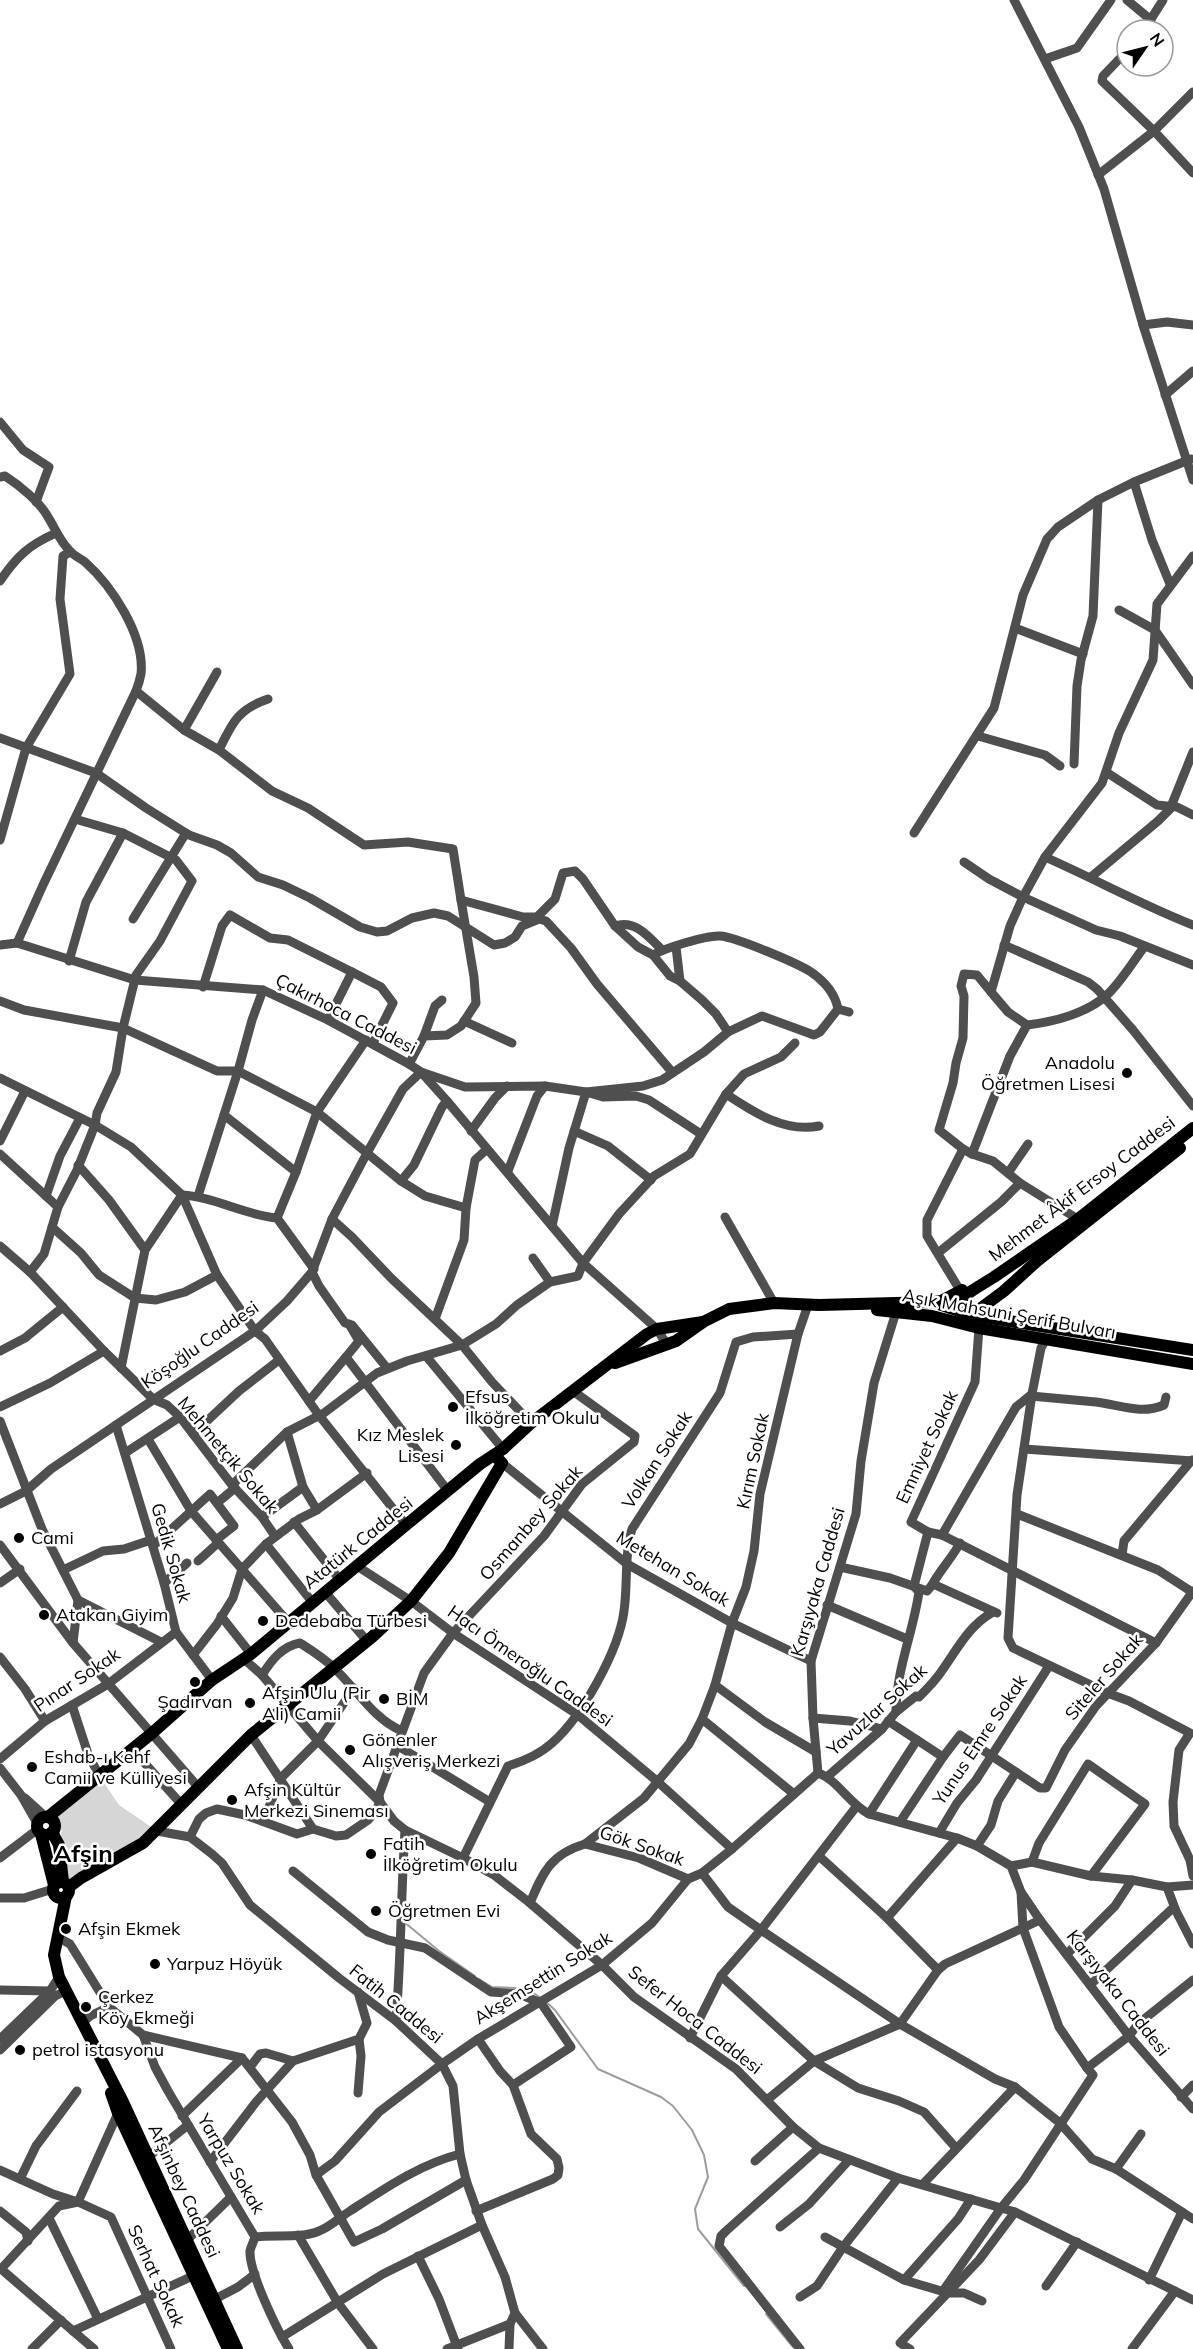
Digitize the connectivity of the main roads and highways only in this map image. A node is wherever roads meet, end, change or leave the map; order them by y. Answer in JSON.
{"nodes":[{"id":1,"x":1193,"y":1128,"type":"edge"},
{"id":2,"x":1193,"y":1138,"type":"edge"},
{"id":3,"x":1081,"y":1222,"type":"junction"},
{"id":4,"x":965,"y":1292,"type":"junction"},
{"id":5,"x":933,"y":1302,"type":"junction"},
{"id":6,"x":813,"y":1305,"type":"junction"},
{"id":7,"x":950,"y":1308,"type":"junction"},
{"id":8,"x":962,"y":1321,"type":"junction"},
{"id":9,"x":703,"y":1322,"type":"junction"},
{"id":10,"x":1193,"y":1350,"type":"edge"},
{"id":11,"x":1193,"y":1364,"type":"edge"},
{"id":12,"x":607,"y":1366,"type":"junction"},
{"id":13,"x":500,"y":1456,"type":"junction"},
{"id":14,"x":44,"y":1825,"type":"joint"},
{"id":15,"x":60,"y":1889,"type":"junction"},
{"id":16,"x":122,"y":2111,"type":"junction"},
{"id":17,"x":198,"y":2273,"type":"junction"},
{"id":18,"x":228,"y":2349,"type":"edge"},
{"id":19,"x":237,"y":2349,"type":"edge"}],
"edges":[{"from":1,"to":3,"type":"main road","name":"Mehmet Âkif Ersoy Caddesi"},
{"from":2,"to":3,"type":"main road","name":"Mehmet Âkif Ersoy Caddesi"},
{"from":3,"to":4,"type":"main road","name":"Mehmet Âkif Ersoy Caddesi"},
{"from":3,"to":8,"type":"main road","name":"Mehmet Âkif Ersoy Caddesi"},
{"from":4,"to":5,"type":"main road"},
{"from":4,"to":7,"type":"main road","name":"Mehmet Âkif Ersoy Caddesi"},
{"from":5,"to":6,"type":"main road","name":"Atatürk Caddesi"},
{"from":5,"to":7,"type":"main road","name":"Atatürk Caddesi"},
{"from":6,"to":8,"type":"main road","name":"Aşık Mahsuni Şerif Bulvarı"},
{"from":6,"to":9,"type":"main road","name":"Atatürk Caddesi"},
{"from":7,"to":8,"type":"main road","name":"Atatürk Caddesi"},
{"from":7,"to":8,"type":"main road"},
{"from":8,"to":10,"type":"main road","name":"Aşık Mahsuni Şerif Bulvarı"},
{"from":8,"to":11,"type":"main road","name":"Aşık Mahsuni Şerif Bulvarı"},
{"from":9,"to":12,"type":"main road","name":"Atatürk Caddesi"},
{"from":9,"to":12,"type":"main road","name":"Atatürk Caddesi"},
{"from":12,"to":13,"type":"main road","name":"Atatürk Caddesi"},
{"from":13,"to":14,"type":"main road","name":"Atatürk Caddesi"},
{"from":13,"to":15,"type":"main road"},
{"from":14,"to":15,"type":"main road","name":"Afşinbey Caddesi"},
{"from":15,"to":16,"type":"main road","name":"Afşinbey Caddesi"},
{"from":16,"to":17,"type":"main road","name":"Afşinbey Caddesi"},
{"from":16,"to":17,"type":"main road","name":"Afşinbey Caddesi"},
{"from":17,"to":18,"type":"main road","name":"Afşinbey Caddesi"},
{"from":17,"to":19,"type":"main road","name":"Afşinbey Caddesi"}]}
